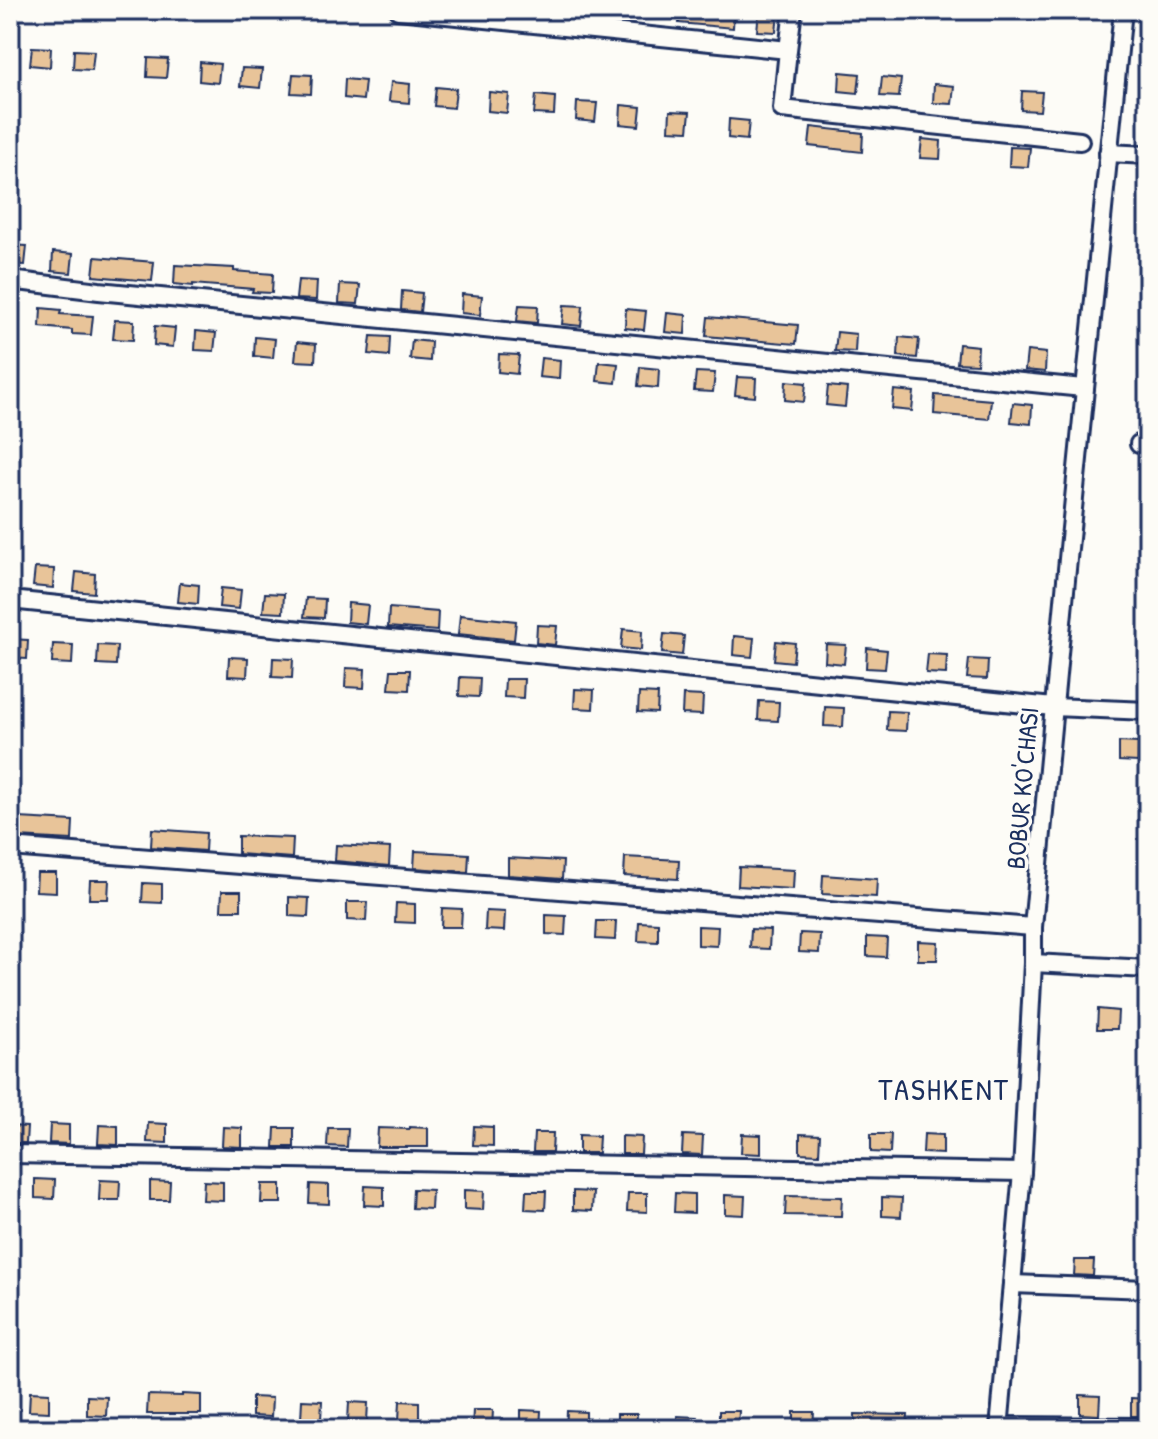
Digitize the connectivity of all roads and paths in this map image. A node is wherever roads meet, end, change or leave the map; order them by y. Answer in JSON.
{"nodes":[{"id":1,"x":398,"y":10,"type":"edge"},
{"id":2,"x":793,"y":10,"type":"edge"},
{"id":3,"x":1123,"y":10,"type":"edge"},
{"id":4,"x":788,"y":50,"type":"junction"},
{"id":5,"x":1080,"y":141,"type":"dead end"},
{"id":6,"x":1108,"y":153,"type":"junction"},
{"id":7,"x":1148,"y":155,"type":"edge"},
{"id":8,"x":10,"y":280,"type":"edge"},
{"id":9,"x":1083,"y":388,"type":"junction"},
{"id":10,"x":10,"y":600,"type":"edge"},
{"id":11,"x":1053,"y":707,"type":"junction"},
{"id":12,"x":1148,"y":711,"type":"edge"},
{"id":13,"x":10,"y":847,"type":"edge"},
{"id":14,"x":1033,"y":927,"type":"junction"},
{"id":15,"x":1033,"y":963,"type":"junction"},
{"id":16,"x":1148,"y":969,"type":"edge"},
{"id":17,"x":10,"y":1154,"type":"edge"},
{"id":18,"x":1022,"y":1172,"type":"junction"},
{"id":19,"x":1012,"y":1284,"type":"junction"},
{"id":20,"x":1148,"y":1289,"type":"edge"},
{"id":21,"x":1148,"y":1427,"type":"edge"},
{"id":22,"x":999,"y":1428,"type":"edge"}],
"edges":[{"from":1,"to":4,"type":"street"},
{"from":2,"to":4,"type":"street"},
{"from":3,"to":6,"type":"street","name":"BOBUR KO'CHASI"},
{"from":4,"to":5,"type":"street"},
{"from":6,"to":7,"type":"street"},
{"from":6,"to":9,"type":"street","name":"BOBUR KO'CHASI"},
{"from":8,"to":9,"type":"street"},
{"from":9,"to":11,"type":"street","name":"BOBUR KO'CHASI"},
{"from":10,"to":11,"type":"street"},
{"from":11,"to":12,"type":"street"},
{"from":11,"to":14,"type":"street","name":"BOBUR KO'CHASI"},
{"from":13,"to":14,"type":"street"},
{"from":14,"to":15,"type":"street","name":"BOBUR KO'CHASI"},
{"from":15,"to":16,"type":"street"},
{"from":15,"to":18,"type":"street","name":"BOBUR KO'CHASI"},
{"from":17,"to":18,"type":"street"},
{"from":18,"to":19,"type":"street","name":"BOBUR KO'CHASI"},
{"from":19,"to":20,"type":"street"},
{"from":19,"to":22,"type":"street","name":"BOBUR KO'CHASI"},
{"from":21,"to":22,"type":"street"}]}
